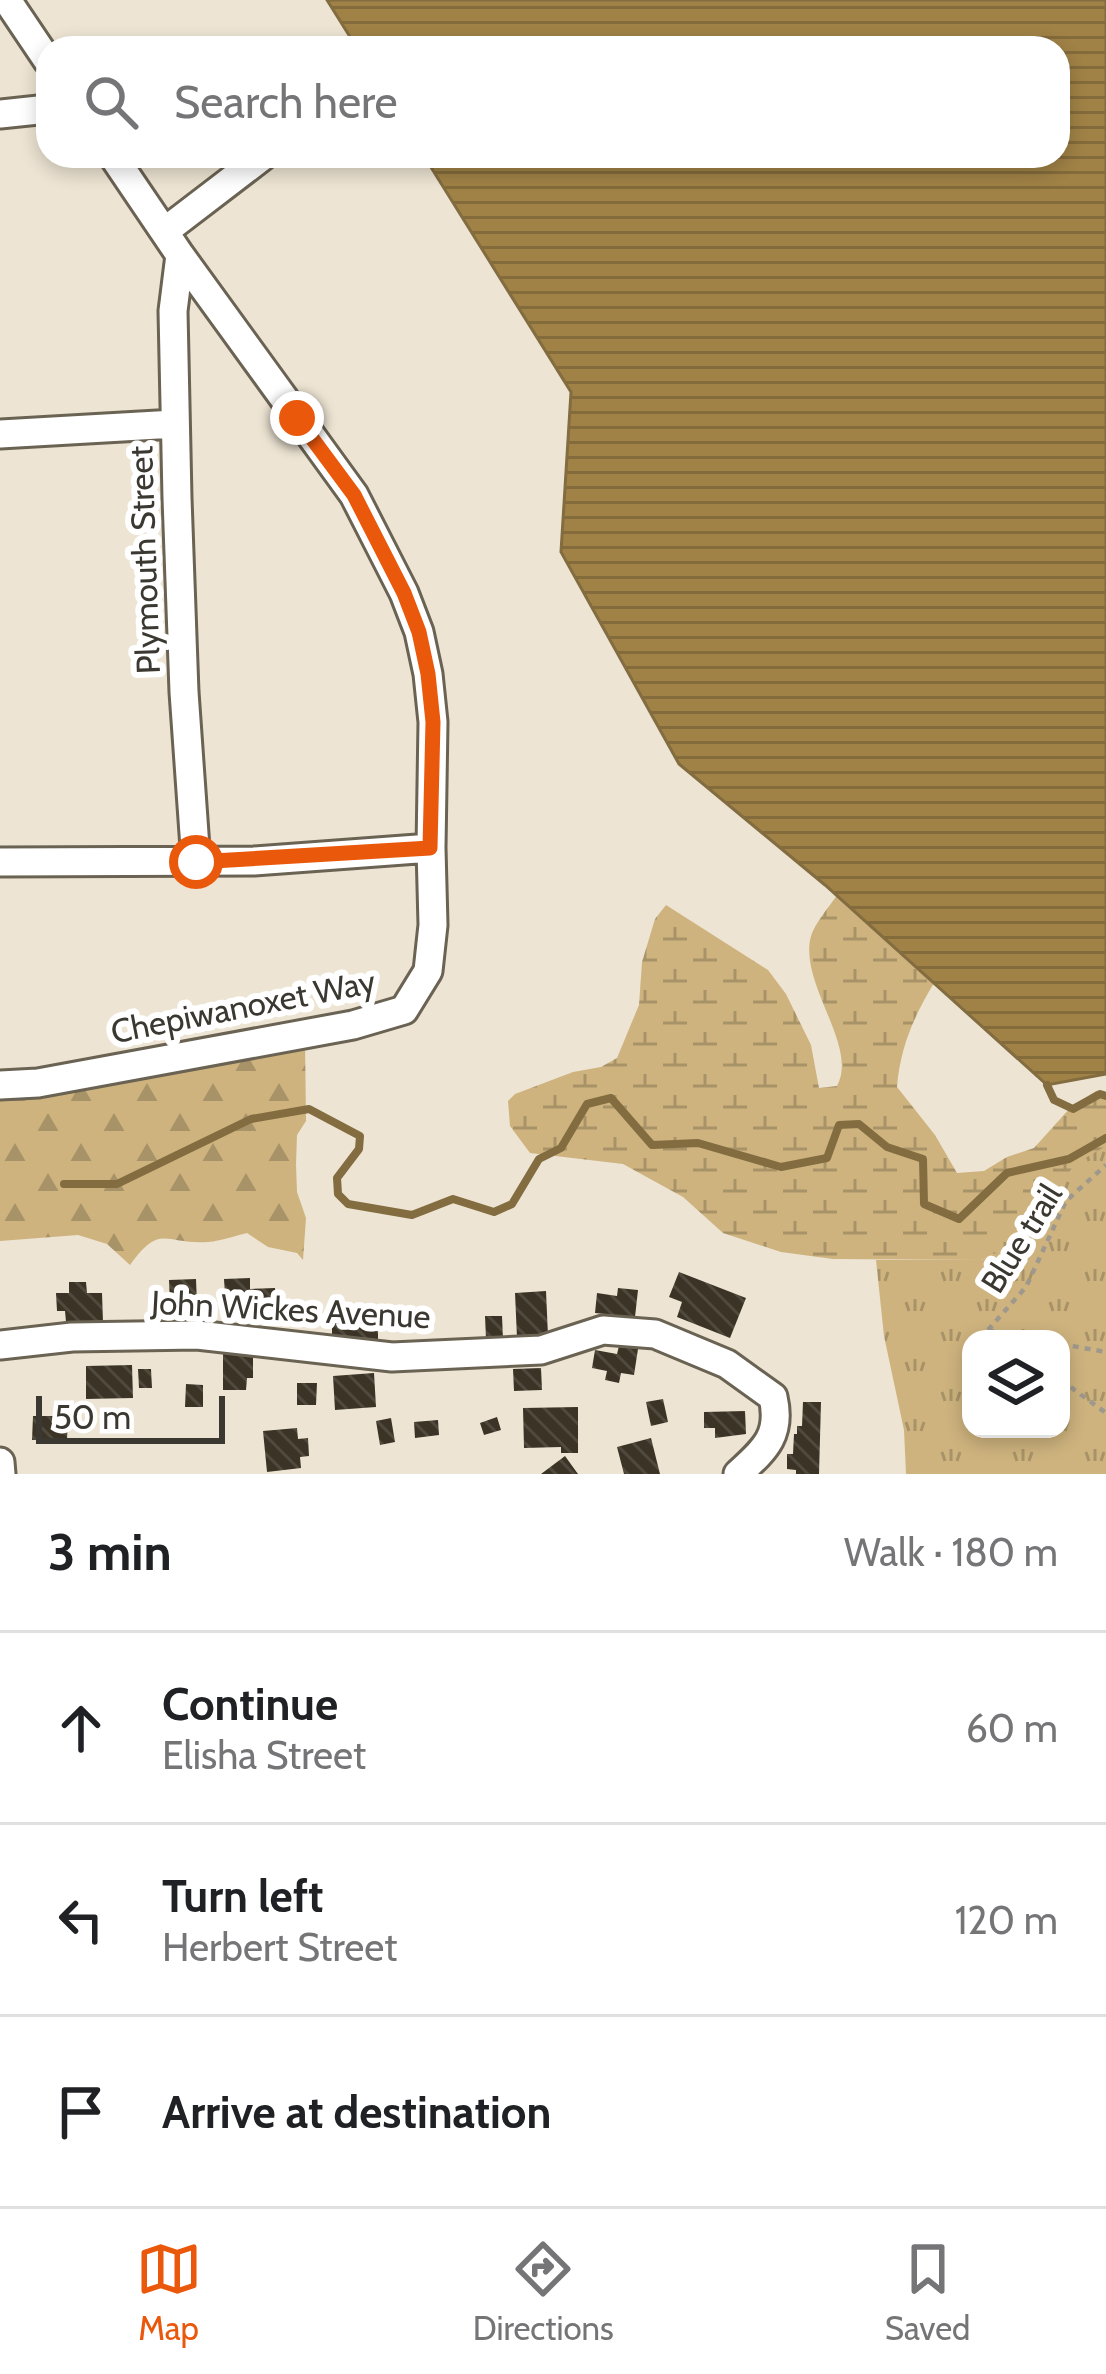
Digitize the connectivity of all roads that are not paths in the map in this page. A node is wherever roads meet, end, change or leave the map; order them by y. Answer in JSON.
{"nodes":[{"id":1,"x":7,"y":0,"type":"edge"},
{"id":2,"x":36,"y":43,"type":"edge"},
{"id":3,"x":36,"y":110,"type":"edge"},
{"id":4,"x":0,"y":114,"type":"edge"},
{"id":5,"x":121,"y":168,"type":"edge"},
{"id":6,"x":250,"y":168,"type":"edge"},
{"id":7,"x":172,"y":243,"type":"junction"},
{"id":8,"x":176,"y":424,"type":"junction"},
{"id":9,"x":0,"y":434,"type":"edge"},
{"id":10,"x":430,"y":848,"type":"junction"},
{"id":11,"x":0,"y":862,"type":"edge"},
{"id":12,"x":196,"y":862,"type":"junction"},
{"id":13,"x":0,"y":1085,"type":"edge"},
{"id":14,"x":0,"y":1345,"type":"edge"},
{"id":15,"x":0,"y":1462,"type":"edge"},
{"id":16,"x":1,"y":1474,"type":"edge"},
{"id":17,"x":738,"y":1474,"type":"edge"}],
"edges":[{"from":1,"to":2,"type":"street"},
{"from":3,"to":4,"type":"street"},
{"from":5,"to":7,"type":"street","name":"Chepiwanoxet Way"},
{"from":6,"to":7,"type":"street"},
{"from":7,"to":8,"type":"street","name":"Plymouth Street"},
{"from":7,"to":10,"type":"street","name":"Chepiwanoxet Way"},
{"from":8,"to":9,"type":"street"},
{"from":8,"to":12,"type":"street","name":"Plymouth Street"},
{"from":10,"to":12,"type":"street"},
{"from":10,"to":13,"type":"street","name":"Chepiwanoxet Way"},
{"from":11,"to":12,"type":"street"},
{"from":14,"to":17,"type":"street","name":"John Wickes Avenue"},
{"from":15,"to":16,"type":"street"}]}
